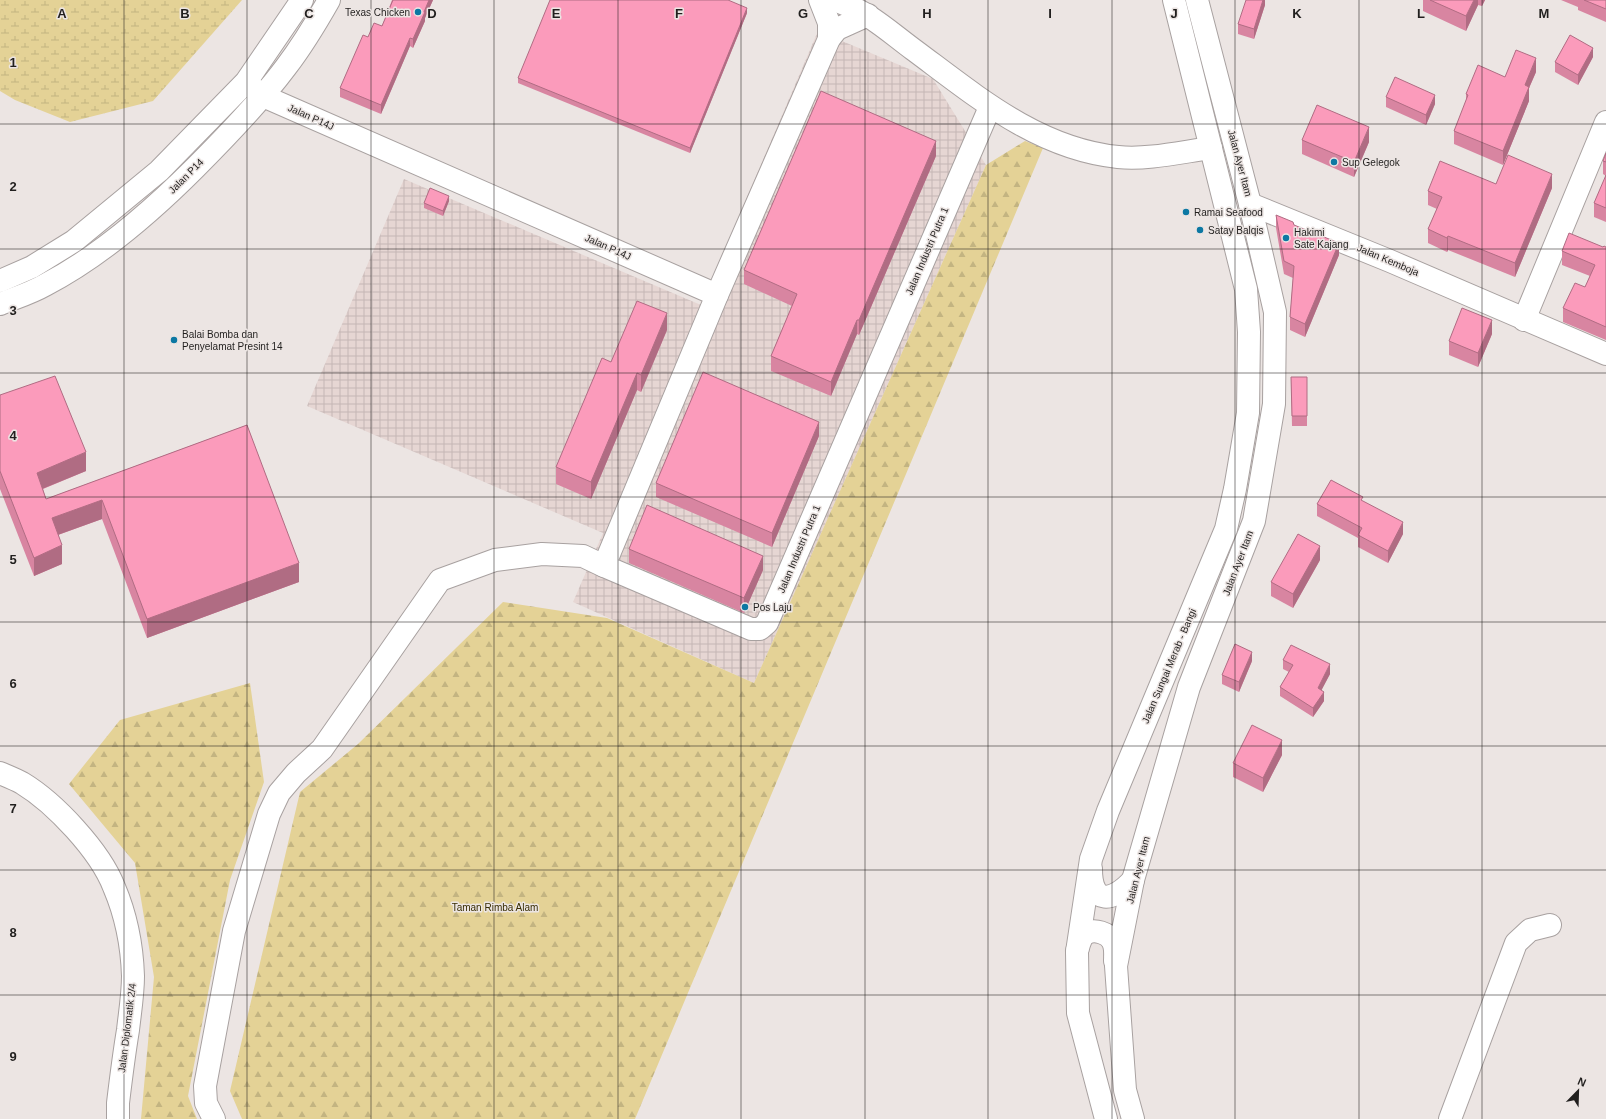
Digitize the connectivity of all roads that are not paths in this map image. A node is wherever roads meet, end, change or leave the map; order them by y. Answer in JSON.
{"nodes":[{"id":1,"x":302,"y":0,"type":"edge"},
{"id":2,"x":329,"y":0,"type":"edge"},
{"id":3,"x":820,"y":0,"type":"edge"},
{"id":4,"x":835,"y":0,"type":"edge"},
{"id":5,"x":1174,"y":0,"type":"edge"},
{"id":6,"x":1197,"y":0,"type":"edge"},
{"id":7,"x":868,"y":16,"type":"junction"},
{"id":8,"x":829,"y":39,"type":"junction"},
{"id":9,"x":246,"y":82,"type":"junction"},
{"id":10,"x":263,"y":96,"type":"junction"},
{"id":11,"x":990,"y":107,"type":"junction"},
{"id":12,"x":1606,"y":122,"type":"edge"},
{"id":13,"x":1211,"y":148,"type":"junction"},
{"id":14,"x":1250,"y":204,"type":"junction"},
{"id":15,"x":0,"y":281,"type":"edge"},
{"id":16,"x":717,"y":295,"type":"junction"},
{"id":17,"x":0,"y":304,"type":"edge"},
{"id":18,"x":1524,"y":320,"type":"junction"},
{"id":19,"x":1606,"y":354,"type":"edge"},
{"id":20,"x":604,"y":566,"type":"junction"},
{"id":21,"x":0,"y":773,"type":"edge"},
{"id":22,"x":1091,"y":859,"type":"junction"},
{"id":23,"x":1134,"y":880,"type":"junction"},
{"id":24,"x":1550,"y":925,"type":"dead end"},
{"id":25,"x":1077,"y":952,"type":"junction"},
{"id":26,"x":1116,"y":966,"type":"junction"},
{"id":27,"x":118,"y":1119,"type":"edge"},
{"id":28,"x":214,"y":1119,"type":"edge"},
{"id":29,"x":1106,"y":1119,"type":"edge"},
{"id":30,"x":1133,"y":1119,"type":"edge"},
{"id":31,"x":1450,"y":1119,"type":"edge"}],
"edges":[{"from":1,"to":9,"type":"street"},
{"from":2,"to":10,"type":"street","name":"Jalan P14"},
{"from":3,"to":8,"type":"street"},
{"from":4,"to":7,"type":"street"},
{"from":5,"to":13,"type":"street"},
{"from":6,"to":14,"type":"street","name":"Jalan Ayer Itam"},
{"from":7,"to":8,"type":"street"},
{"from":7,"to":11,"type":"street"},
{"from":8,"to":16,"type":"street"},
{"from":9,"to":10,"type":"street","name":"Jalan P14J"},
{"from":9,"to":15,"type":"street"},
{"from":10,"to":16,"type":"street","name":"Jalan P14J"},
{"from":10,"to":17,"type":"street","name":"Jalan P14"},
{"from":11,"to":13,"type":"street"},
{"from":11,"to":20,"type":"street","name":"Jalan Industri Putra 1"},
{"from":12,"to":18,"type":"street"},
{"from":13,"to":22,"type":"street","name":"Jalan Sungai Merab - Bangi"},
{"from":14,"to":18,"type":"street","name":"Jalan Kemboja"},
{"from":14,"to":23,"type":"street","name":"Jalan Ayer Itam"},
{"from":16,"to":20,"type":"street"},
{"from":18,"to":19,"type":"street","name":"Jalan Kemboja"},
{"from":20,"to":28,"type":"street","name":"Jalan Industri Putra 1"},
{"from":21,"to":27,"type":"street","name":"Jalan Diplomatik 2/4"},
{"from":22,"to":23,"type":"street"},
{"from":22,"to":25,"type":"street","name":"Jalan Sungai Merab - Bangi"},
{"from":23,"to":26,"type":"street","name":"Jalan Ayer Itam"},
{"from":24,"to":31,"type":"street"},
{"from":25,"to":26,"type":"street"},
{"from":25,"to":29,"type":"street","name":"Jalan Sungai Merab - Bangi"},
{"from":26,"to":30,"type":"street","name":"Jalan Ayer Itam"}]}
